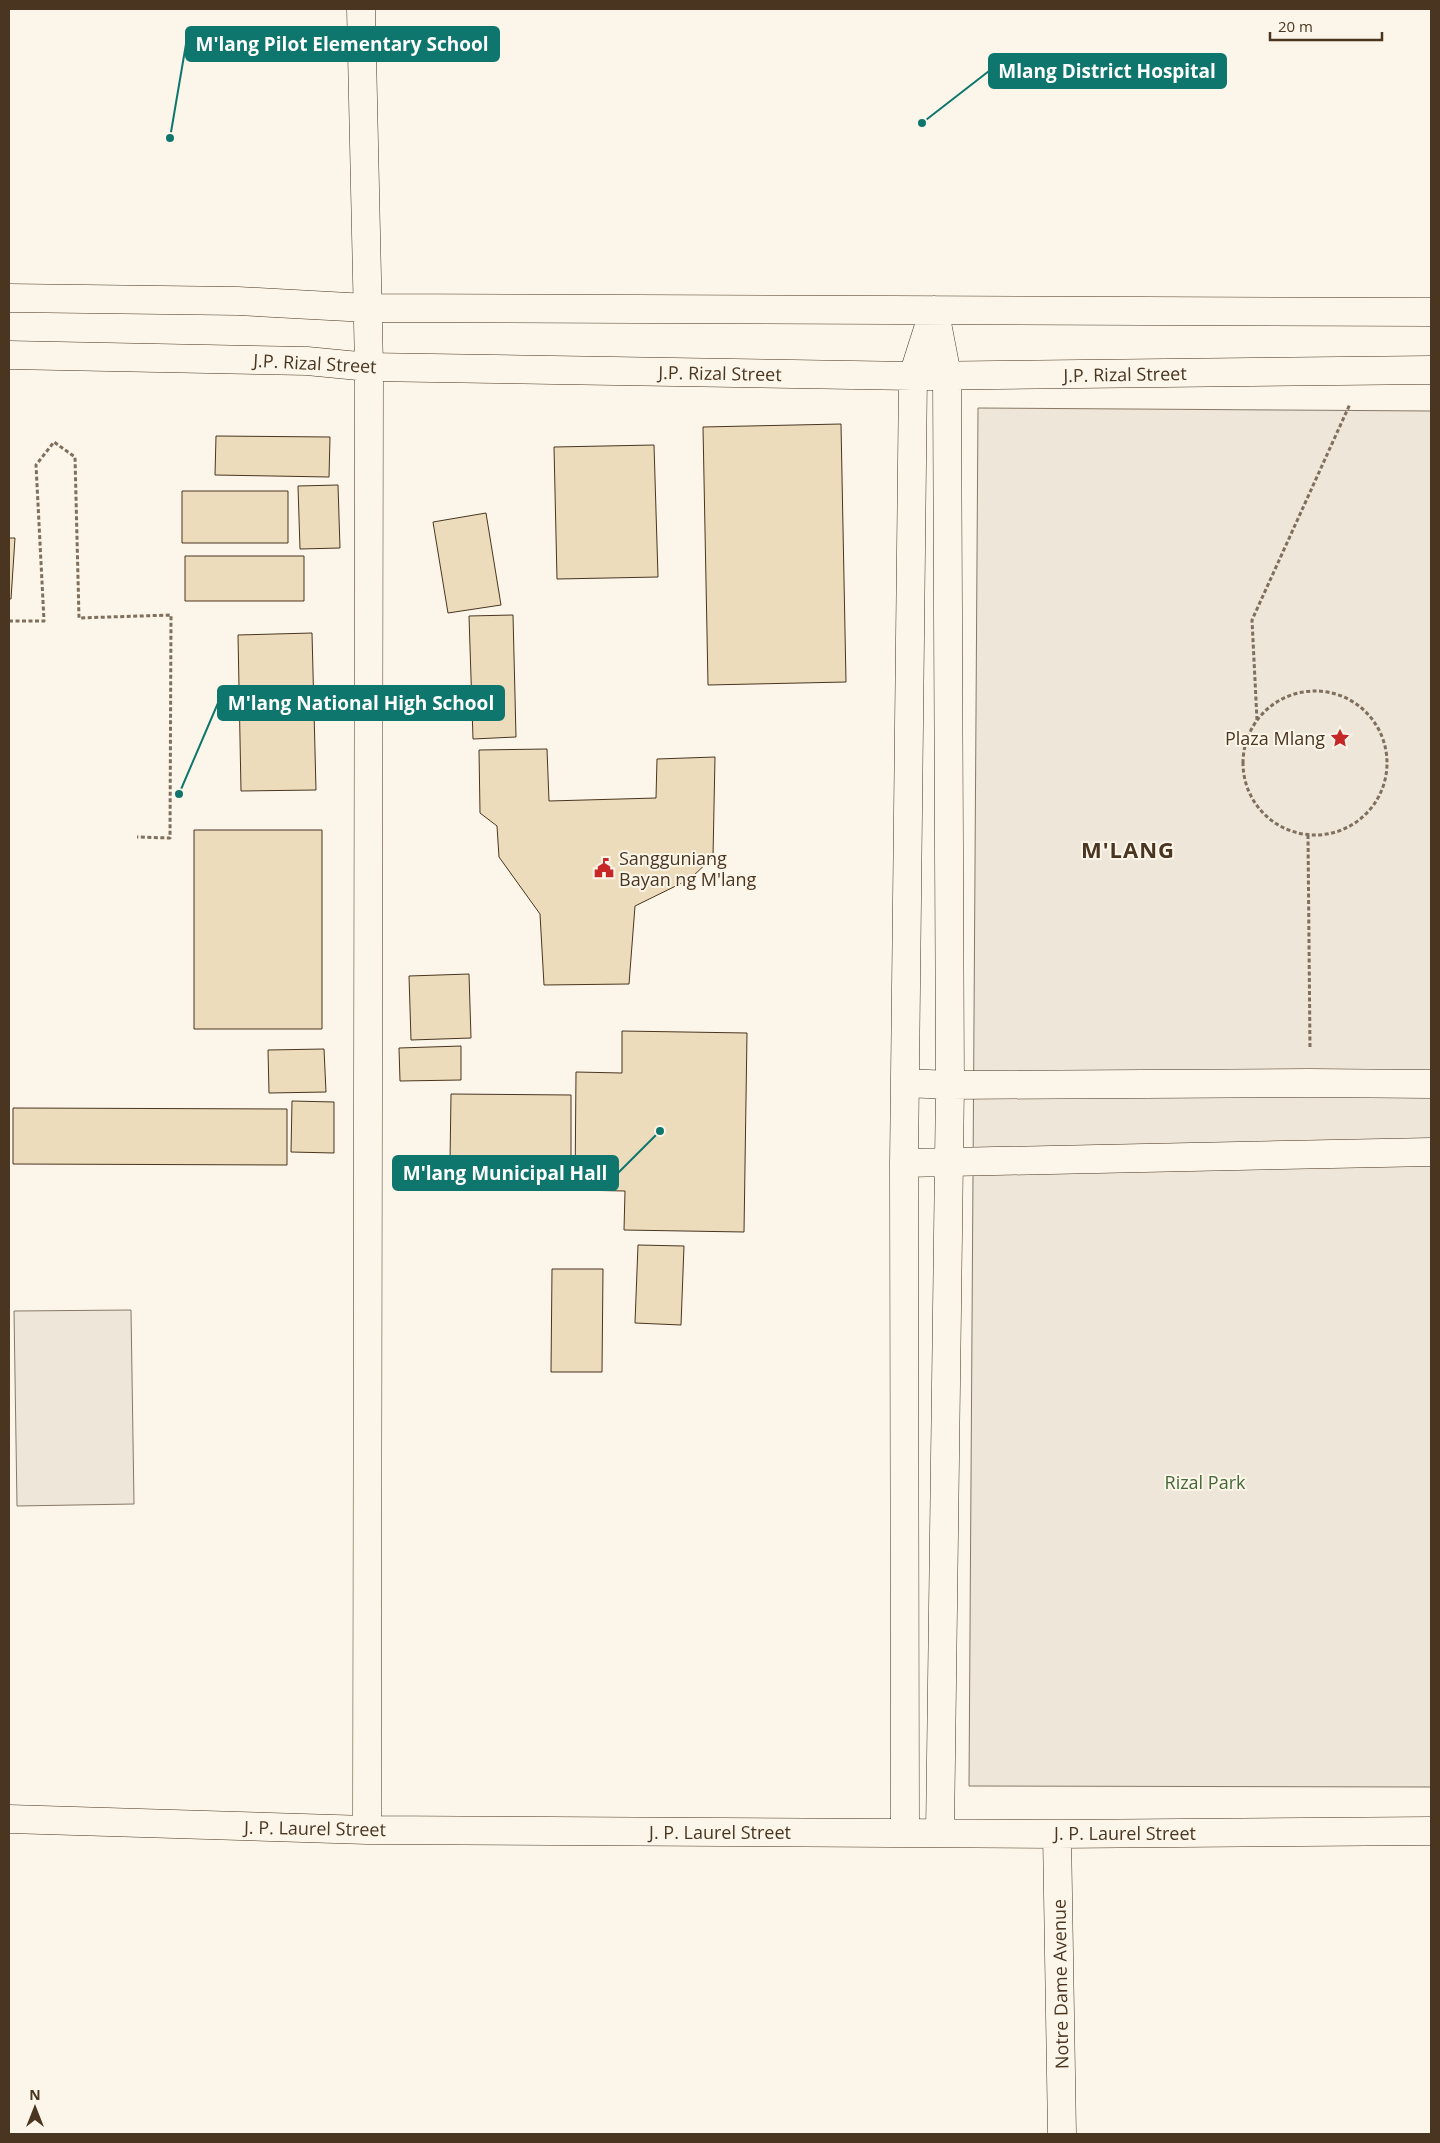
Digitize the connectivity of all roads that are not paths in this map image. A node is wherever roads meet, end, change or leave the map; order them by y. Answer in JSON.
{"nodes":[{"id":1,"x":361,"y":9,"type":"edge"},
{"id":2,"x":9,"y":298,"type":"edge"},
{"id":3,"x":367,"y":308,"type":"junction"},
{"id":4,"x":934,"y":310,"type":"junction"},
{"id":5,"x":1431,"y":312,"type":"edge"},
{"id":6,"x":9,"y":355,"type":"edge"},
{"id":7,"x":369,"y":367,"type":"junction"},
{"id":8,"x":1431,"y":370,"type":"edge"},
{"id":9,"x":947,"y":375,"type":"junction"},
{"id":10,"x":913,"y":376,"type":"junction"},
{"id":11,"x":906,"y":1083,"type":"junction"},
{"id":12,"x":1431,"y":1084,"type":"edge"},
{"id":13,"x":950,"y":1085,"type":"junction"},
{"id":14,"x":1431,"y":1152,"type":"edge"},
{"id":15,"x":948,"y":1161,"type":"junction"},
{"id":16,"x":904,"y":1163,"type":"junction"},
{"id":17,"x":9,"y":1819,"type":"edge"},
{"id":18,"x":367,"y":1830,"type":"junction"},
{"id":19,"x":1431,"y":1831,"type":"edge"},
{"id":20,"x":905,"y":1833,"type":"junction"},
{"id":21,"x":940,"y":1833,"type":"junction"},
{"id":22,"x":1057,"y":1834,"type":"junction"},
{"id":23,"x":1062,"y":2134,"type":"edge"}],
"edges":[{"from":1,"to":3,"type":"street"},
{"from":2,"to":3,"type":"street"},
{"from":3,"to":4,"type":"street"},
{"from":3,"to":7,"type":"street"},
{"from":4,"to":5,"type":"street"},
{"from":4,"to":9,"type":"street"},
{"from":4,"to":10,"type":"street"},
{"from":6,"to":7,"type":"street","name":"J.P. Rizal Street"},
{"from":7,"to":10,"type":"street","name":"J.P. Rizal Street"},
{"from":7,"to":18,"type":"street"},
{"from":8,"to":9,"type":"street","name":"J.P. Rizal Street"},
{"from":9,"to":10,"type":"street","name":"J.P. Rizal Street"},
{"from":9,"to":13,"type":"street"},
{"from":10,"to":11,"type":"street"},
{"from":11,"to":13,"type":"street"},
{"from":11,"to":16,"type":"street"},
{"from":12,"to":13,"type":"street"},
{"from":13,"to":15,"type":"street"},
{"from":14,"to":15,"type":"street"},
{"from":15,"to":16,"type":"street"},
{"from":15,"to":21,"type":"street"},
{"from":16,"to":20,"type":"street"},
{"from":17,"to":18,"type":"street","name":"J. P. Laurel Street"},
{"from":18,"to":20,"type":"street","name":"J. P. Laurel Street"},
{"from":19,"to":22,"type":"street","name":"J. P. Laurel Street"},
{"from":20,"to":21,"type":"street","name":"J. P. Laurel Street"},
{"from":21,"to":22,"type":"street","name":"J. P. Laurel Street"},
{"from":22,"to":23,"type":"street","name":"Notre Dame Avenue"}]}
